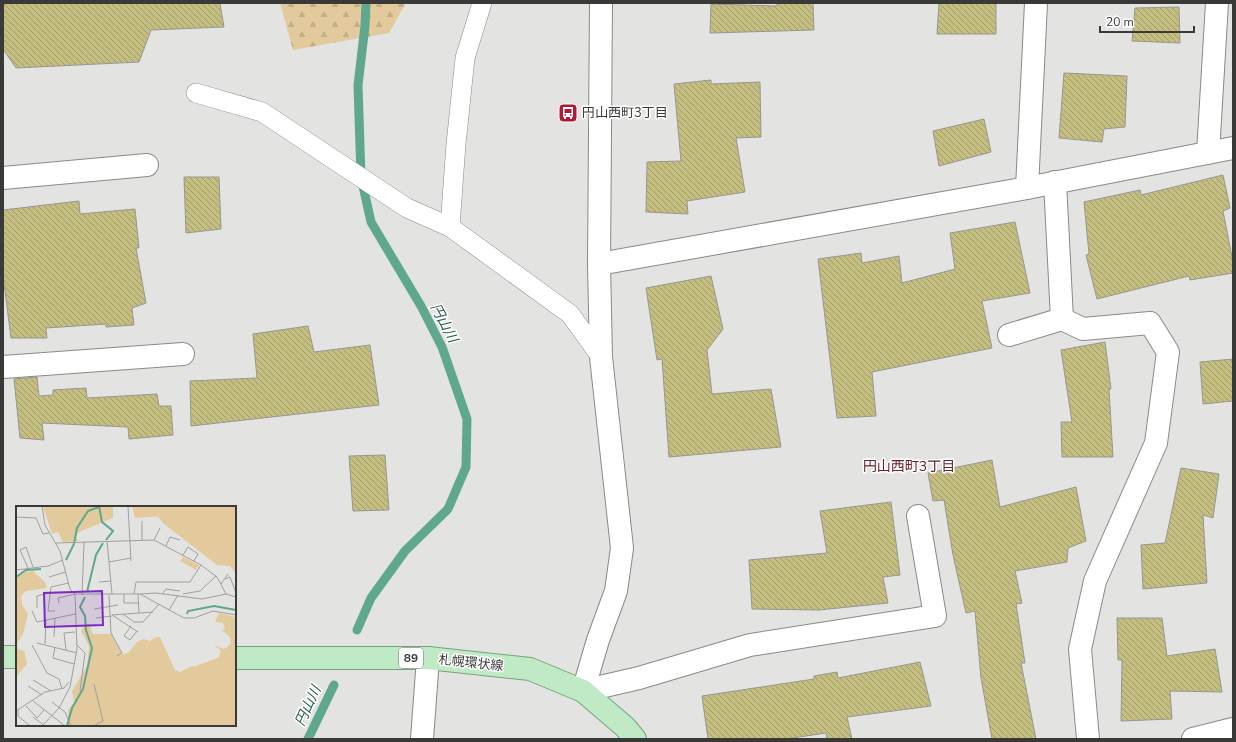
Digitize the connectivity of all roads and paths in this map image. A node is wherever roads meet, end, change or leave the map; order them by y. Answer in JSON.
{"nodes":[{"id":1,"x":482,"y":3,"type":"edge"},
{"id":2,"x":601,"y":3,"type":"edge"},
{"id":3,"x":1036,"y":3,"type":"edge"},
{"id":4,"x":1217,"y":3,"type":"edge"},
{"id":5,"x":196,"y":93,"type":"dead end"},
{"id":6,"x":1233,"y":148,"type":"edge"},
{"id":7,"x":1208,"y":153,"type":"junction"},
{"id":8,"x":147,"y":165,"type":"dead end"},
{"id":9,"x":3,"y":178,"type":"edge"},
{"id":10,"x":1055,"y":182,"type":"junction"},
{"id":11,"x":1027,"y":188,"type":"junction"},
{"id":12,"x":450,"y":227,"type":"junction"},
{"id":13,"x":599,"y":264,"type":"junction"},
{"id":14,"x":1062,"y":319,"type":"junction"},
{"id":15,"x":1009,"y":335,"type":"dead end"},
{"id":16,"x":183,"y":354,"type":"dead end"},
{"id":17,"x":601,"y":356,"type":"junction"},
{"id":18,"x":3,"y":367,"type":"edge"},
{"id":19,"x":918,"y":516,"type":"dead end"},
{"id":20,"x":3,"y":657,"type":"edge"},
{"id":21,"x":16,"y":657,"type":"edge"},
{"id":22,"x":236,"y":658,"type":"edge"},
{"id":23,"x":428,"y":658,"type":"junction"},
{"id":24,"x":583,"y":691,"type":"junction"},
{"id":25,"x":1233,"y":729,"type":"edge"},
{"id":26,"x":422,"y":739,"type":"edge"},
{"id":27,"x":635,"y":739,"type":"edge"},
{"id":28,"x":1088,"y":739,"type":"edge"},
{"id":29,"x":1193,"y":739,"type":"edge"}],
"edges":[{"from":1,"to":12,"type":"lane"},
{"from":2,"to":13,"type":"street"},
{"from":3,"to":11,"type":"street"},
{"from":4,"to":7,"type":"street"},
{"from":5,"to":12,"type":"lane"},
{"from":6,"to":7,"type":"street"},
{"from":7,"to":10,"type":"street"},
{"from":8,"to":9,"type":"street"},
{"from":10,"to":11,"type":"street"},
{"from":10,"to":14,"type":"street"},
{"from":11,"to":13,"type":"street"},
{"from":12,"to":17,"type":"lane"},
{"from":13,"to":17,"type":"street"},
{"from":14,"to":15,"type":"street"},
{"from":14,"to":28,"type":"street"},
{"from":16,"to":18,"type":"street"},
{"from":17,"to":24,"type":"street"},
{"from":19,"to":24,"type":"street"},
{"from":20,"to":21,"type":"main road"},
{"from":22,"to":23,"type":"main road","name":"札幌環状線","number":"89"},
{"from":23,"to":24,"type":"main road","name":"札幌環状線","number":"89"},
{"from":23,"to":26,"type":"street"},
{"from":24,"to":27,"type":"main road","name":"札幌環状線","number":"89"},
{"from":25,"to":29,"type":"street"}]}
